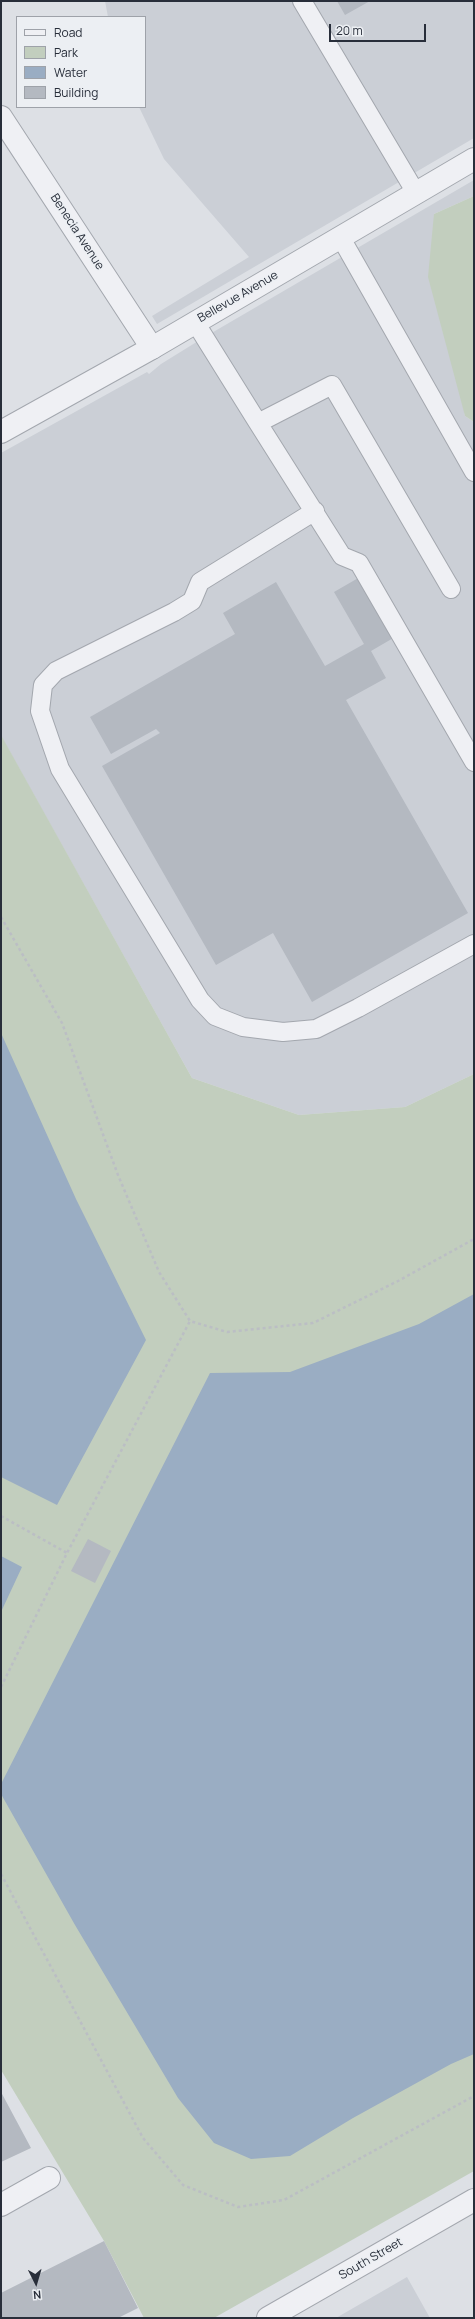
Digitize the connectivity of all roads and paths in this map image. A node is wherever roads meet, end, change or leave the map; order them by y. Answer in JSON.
{"nodes":[{"id":1,"x":302,"y":1,"type":"edge"},
{"id":2,"x":1,"y":117,"type":"edge"},
{"id":3,"x":474,"y":159,"type":"edge"},
{"id":4,"x":416,"y":193,"type":"junction"},
{"id":5,"x":341,"y":238,"type":"junction"},
{"id":6,"x":195,"y":322,"type":"junction"},
{"id":7,"x":152,"y":348,"type":"junction"},
{"id":8,"x":258,"y":423,"type":"junction"},
{"id":9,"x":1,"y":432,"type":"edge"},
{"id":10,"x":474,"y":472,"type":"edge"},
{"id":11,"x":315,"y":511,"type":"junction"},
{"id":12,"x":451,"y":589,"type":"dead end"},
{"id":13,"x":474,"y":762,"type":"edge"},
{"id":14,"x":1,"y":917,"type":"edge"},
{"id":15,"x":474,"y":944,"type":"edge"},
{"id":16,"x":474,"y":1239,"type":"edge"},
{"id":17,"x":190,"y":1322,"type":"junction"},
{"id":18,"x":1,"y":1516,"type":"edge"},
{"id":19,"x":68,"y":1553,"type":"junction"},
{"id":20,"x":1,"y":1687,"type":"edge"},
{"id":21,"x":1,"y":1874,"type":"edge"},
{"id":22,"x":474,"y":2096,"type":"edge"},
{"id":23,"x":49,"y":2178,"type":"dead end"},
{"id":24,"x":474,"y":2200,"type":"edge"},
{"id":25,"x":1,"y":2205,"type":"edge"},
{"id":26,"x":268,"y":2318,"type":"edge"}],
"edges":[{"from":1,"to":4,"type":"lane"},
{"from":2,"to":7,"type":"street","name":"Benecia Avenue"},
{"from":3,"to":4,"type":"street","name":"Bellevue Avenue"},
{"from":4,"to":5,"type":"street","name":"Bellevue Avenue"},
{"from":5,"to":6,"type":"street","name":"Bellevue Avenue"},
{"from":5,"to":10,"type":"lane"},
{"from":6,"to":7,"type":"street","name":"Bellevue Avenue"},
{"from":6,"to":8,"type":"lane"},
{"from":7,"to":9,"type":"street","name":"Bellevue Avenue"},
{"from":8,"to":11,"type":"lane"},
{"from":8,"to":12,"type":"lane"},
{"from":11,"to":13,"type":"lane"},
{"from":11,"to":15,"type":"lane"},
{"from":14,"to":17,"type":"path"},
{"from":16,"to":17,"type":"path"},
{"from":17,"to":19,"type":"path"},
{"from":18,"to":19,"type":"path"},
{"from":19,"to":20,"type":"path"},
{"from":21,"to":22,"type":"path"},
{"from":23,"to":25,"type":"street"},
{"from":24,"to":26,"type":"street","name":"South Street"}]}
